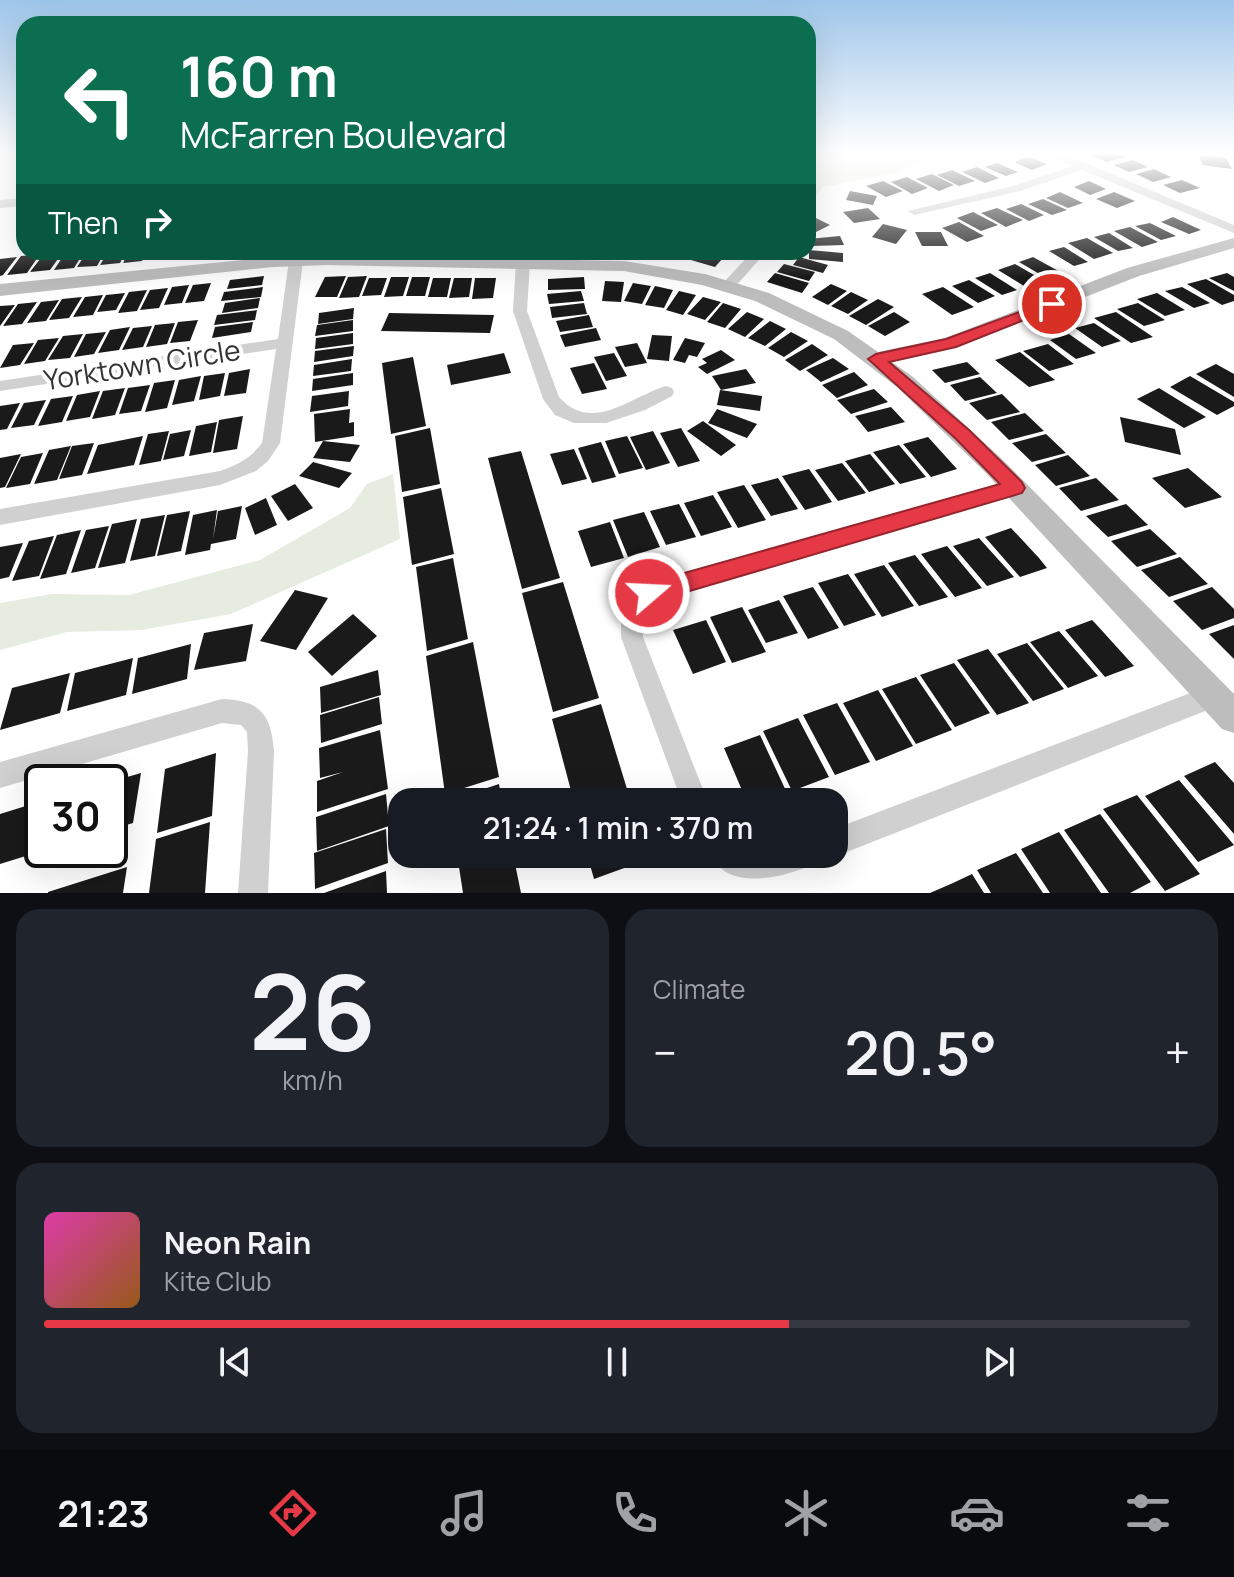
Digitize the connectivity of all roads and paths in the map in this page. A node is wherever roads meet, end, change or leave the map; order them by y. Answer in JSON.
{"nodes":[{"id":1,"x":990,"y":195,"type":"edge"},
{"id":2,"x":1152,"y":195,"type":"edge"},
{"id":3,"x":914,"y":211,"type":"dead end"},
{"id":4,"x":1234,"y":229,"type":"edge"},
{"id":5,"x":1234,"y":243,"type":"edge"},
{"id":6,"x":752,"y":260,"type":"edge"},
{"id":7,"x":296,"y":261,"type":"junction"},
{"id":8,"x":523,"y":262,"type":"junction"},
{"id":9,"x":728,"y":286,"type":"junction"},
{"id":10,"x":0,"y":290,"type":"edge"},
{"id":11,"x":285,"y":343,"type":"junction"},
{"id":12,"x":876,"y":359,"type":"junction"},
{"id":13,"x":0,"y":386,"type":"edge"},
{"id":14,"x":666,"y":392,"type":"dead end"},
{"id":15,"x":1015,"y":488,"type":"junction"},
{"id":16,"x":0,"y":517,"type":"edge"},
{"id":17,"x":1224,"y":707,"type":"edge"},
{"id":18,"x":0,"y":775,"type":"edge"},
{"id":19,"x":690,"y":788,"type":"edge"},
{"id":20,"x":848,"y":838,"type":"edge"},
{"id":21,"x":253,"y":893,"type":"edge"}],
"edges":[{"from":1,"to":3,"type":"street"},
{"from":2,"to":4,"type":"street"},
{"from":5,"to":12,"type":"street"},
{"from":6,"to":9,"type":"street"},
{"from":7,"to":8,"type":"street"},
{"from":7,"to":10,"type":"street"},
{"from":7,"to":11,"type":"street","name":"Yorktown Circle"},
{"from":8,"to":9,"type":"street"},
{"from":8,"to":14,"type":"street"},
{"from":9,"to":12,"type":"street"},
{"from":11,"to":13,"type":"street","name":"Yorktown Circle"},
{"from":11,"to":16,"type":"street","name":"Yorktown Circle"},
{"from":12,"to":15,"type":"street"},
{"from":15,"to":17,"type":"street"},
{"from":15,"to":19,"type":"street"},
{"from":17,"to":20,"type":"street"},
{"from":18,"to":21,"type":"street"}]}
